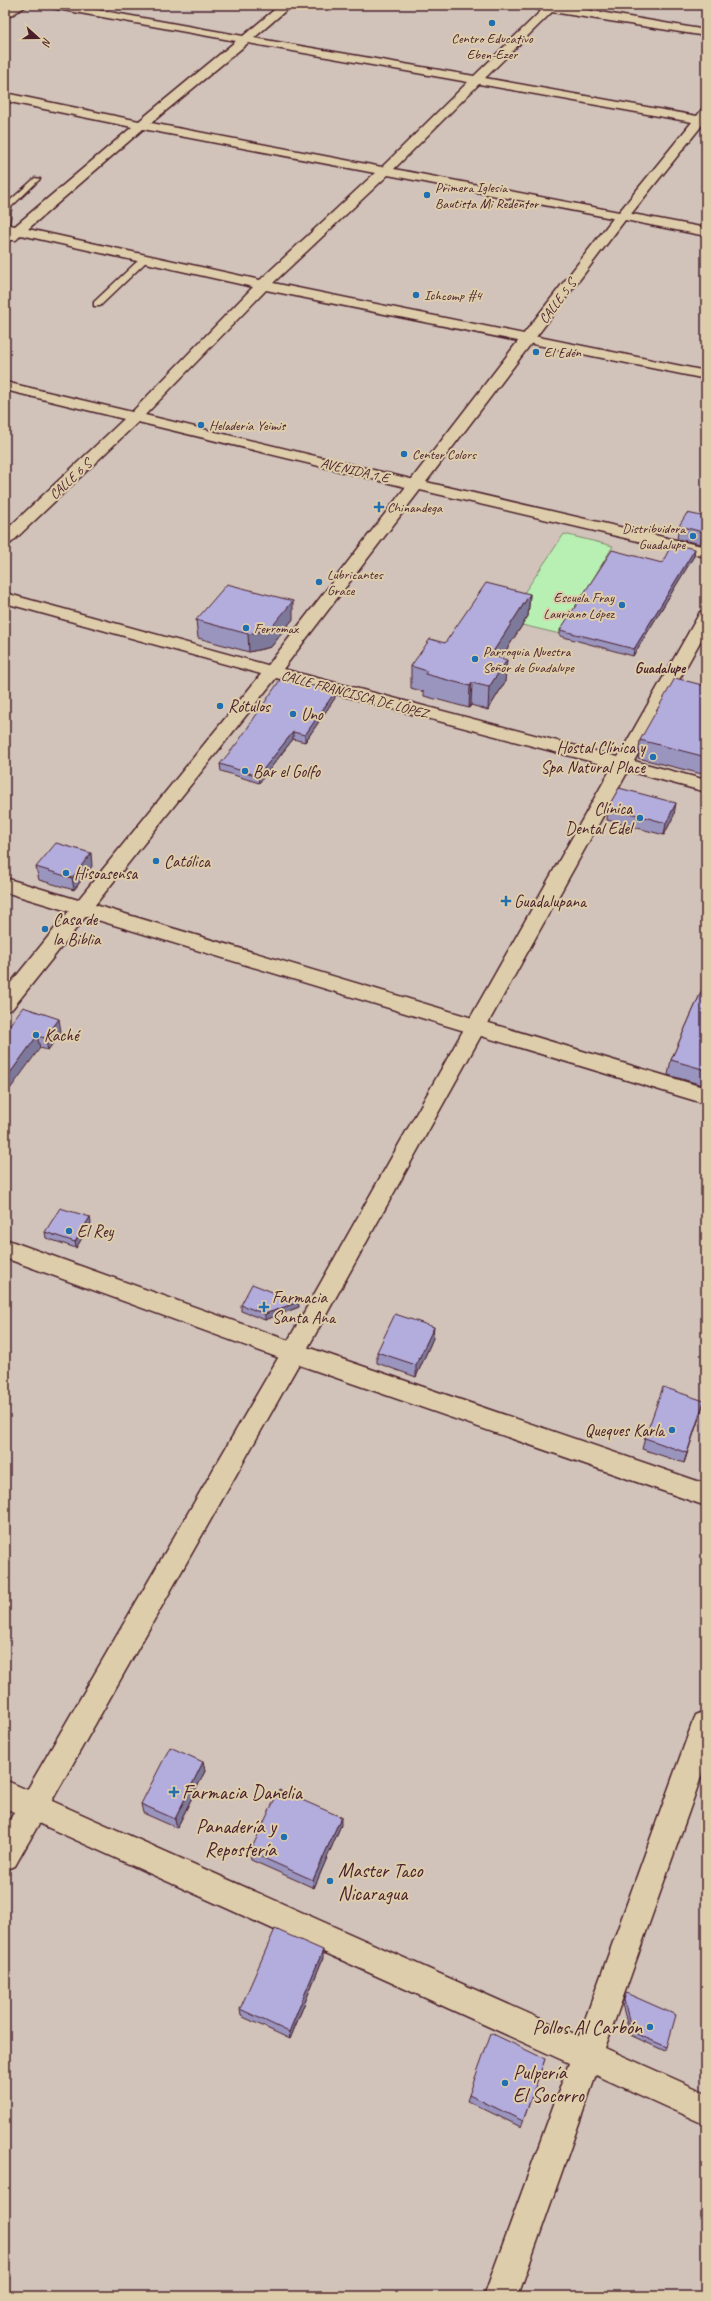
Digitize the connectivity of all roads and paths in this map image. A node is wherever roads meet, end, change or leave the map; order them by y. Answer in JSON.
{"nodes":[{"id":1,"x":23,"y":5,"type":"edge"},
{"id":2,"x":52,"y":5,"type":"edge"},
{"id":3,"x":287,"y":5,"type":"edge"},
{"id":4,"x":534,"y":5,"type":"edge"},
{"id":5,"x":551,"y":6,"type":"edge"},
{"id":6,"x":5,"y":16,"type":"edge"},
{"id":7,"x":706,"y":33,"type":"edge"},
{"id":8,"x":246,"y":41,"type":"junction"},
{"id":9,"x":477,"y":81,"type":"junction"},
{"id":10,"x":5,"y":97,"type":"edge"},
{"id":11,"x":704,"y":118,"type":"edge"},
{"id":12,"x":141,"y":126,"type":"junction"},
{"id":13,"x":385,"y":171,"type":"junction"},
{"id":14,"x":37,"y":179,"type":"dead end"},
{"id":15,"x":622,"y":216,"type":"junction"},
{"id":16,"x":5,"y":225,"type":"edge"},
{"id":17,"x":12,"y":229,"type":"edge"},
{"id":18,"x":706,"y":232,"type":"edge"},
{"id":19,"x":5,"y":242,"type":"edge"},
{"id":20,"x":145,"y":259,"type":"junction"},
{"id":21,"x":263,"y":285,"type":"junction"},
{"id":22,"x":97,"y":304,"type":"dead end"},
{"id":23,"x":529,"y":338,"type":"junction"},
{"id":24,"x":706,"y":375,"type":"edge"},
{"id":25,"x":5,"y":386,"type":"edge"},
{"id":26,"x":134,"y":418,"type":"junction"},
{"id":27,"x":418,"y":484,"type":"junction"},
{"id":28,"x":5,"y":540,"type":"edge"},
{"id":29,"x":706,"y":552,"type":"edge"},
{"id":30,"x":5,"y":598,"type":"edge"},
{"id":31,"x":706,"y":616,"type":"edge"},
{"id":32,"x":272,"y":672,"type":"junction"},
{"id":33,"x":623,"y":765,"type":"junction"},
{"id":34,"x":706,"y":786,"type":"edge"},
{"id":35,"x":5,"y":885,"type":"edge"},
{"id":36,"x":82,"y":908,"type":"junction"},
{"id":37,"x":5,"y":1004,"type":"edge"},
{"id":38,"x":476,"y":1028,"type":"junction"},
{"id":39,"x":706,"y":1096,"type":"edge"},
{"id":40,"x":5,"y":1248,"type":"edge"},
{"id":41,"x":293,"y":1353,"type":"junction"},
{"id":42,"x":706,"y":1495,"type":"edge"},
{"id":43,"x":706,"y":1724,"type":"edge"},
{"id":44,"x":5,"y":1794,"type":"edge"},
{"id":45,"x":33,"y":1807,"type":"junction"},
{"id":46,"x":5,"y":1856,"type":"edge"},
{"id":47,"x":587,"y":2055,"type":"junction"},
{"id":48,"x":706,"y":2109,"type":"edge"},
{"id":49,"x":502,"y":2296,"type":"edge"}],
"edges":[{"from":1,"to":6,"type":"street"},
{"from":2,"to":8,"type":"street"},
{"from":3,"to":8,"type":"street"},
{"from":4,"to":5,"type":"street"},
{"from":5,"to":7,"type":"street"},
{"from":5,"to":9,"type":"street","name":"CALLE 6 S"},
{"from":8,"to":9,"type":"street"},
{"from":8,"to":12,"type":"street"},
{"from":9,"to":11,"type":"street"},
{"from":9,"to":13,"type":"street","name":"CALLE 6 S"},
{"from":10,"to":12,"type":"street"},
{"from":11,"to":15,"type":"street","name":"CALLE 5 S"},
{"from":12,"to":13,"type":"street"},
{"from":12,"to":17,"type":"street"},
{"from":13,"to":15,"type":"street"},
{"from":13,"to":21,"type":"street","name":"CALLE 6 S"},
{"from":14,"to":16,"type":"lane"},
{"from":15,"to":18,"type":"street"},
{"from":15,"to":23,"type":"street","name":"CALLE 5 S"},
{"from":17,"to":19,"type":"street"},
{"from":17,"to":20,"type":"street"},
{"from":20,"to":21,"type":"street"},
{"from":20,"to":22,"type":"lane"},
{"from":21,"to":23,"type":"street"},
{"from":21,"to":26,"type":"street","name":"CALLE 6 S"},
{"from":23,"to":24,"type":"street"},
{"from":23,"to":27,"type":"street","name":"CALLE 5 S"},
{"from":25,"to":26,"type":"street","name":"AVENIDA 1 E"},
{"from":26,"to":27,"type":"street","name":"AVENIDA 1 E"},
{"from":26,"to":28,"type":"street","name":"CALLE 6 S"},
{"from":27,"to":29,"type":"street","name":"AVENIDA 1 E"},
{"from":27,"to":32,"type":"street","name":"CALLE 5 S"},
{"from":30,"to":32,"type":"street","name":"CALLE FRANCISCA DE LÓPEZ"},
{"from":31,"to":33,"type":"street"},
{"from":32,"to":33,"type":"street","name":"CALLE FRANCISCA DE LÓPEZ"},
{"from":32,"to":36,"type":"street","name":"CALLE 5 S"},
{"from":33,"to":34,"type":"street","name":"CALLE FRANCISCA DE LÓPEZ"},
{"from":33,"to":38,"type":"street"},
{"from":35,"to":36,"type":"street"},
{"from":36,"to":37,"type":"street","name":"CALLE 5 S"},
{"from":36,"to":38,"type":"street"},
{"from":38,"to":39,"type":"street"},
{"from":38,"to":41,"type":"street"},
{"from":40,"to":41,"type":"street"},
{"from":41,"to":42,"type":"street"},
{"from":41,"to":45,"type":"street"},
{"from":43,"to":47,"type":"street"},
{"from":44,"to":45,"type":"street"},
{"from":45,"to":46,"type":"street"},
{"from":45,"to":47,"type":"street"},
{"from":47,"to":48,"type":"street"},
{"from":47,"to":49,"type":"street"}]}
